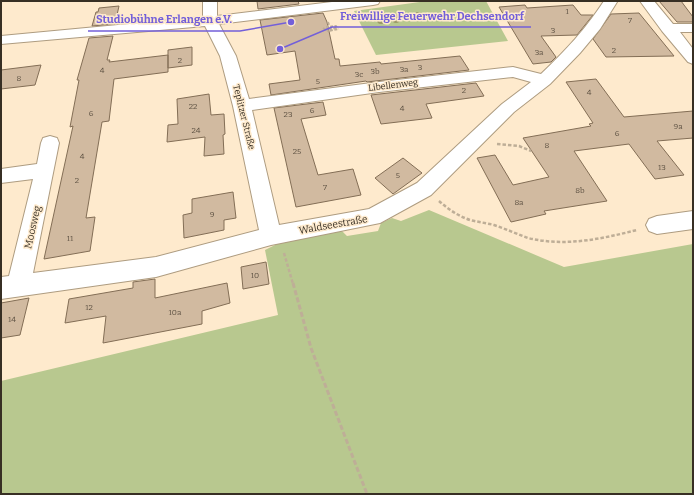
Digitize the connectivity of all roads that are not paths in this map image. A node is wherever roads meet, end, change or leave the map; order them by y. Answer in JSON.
{"nodes":[{"id":1,"x":210,"y":1,"type":"edge"},
{"id":2,"x":373,"y":1,"type":"edge"},
{"id":3,"x":646,"y":1,"type":"edge"},
{"id":4,"x":610,"y":2,"type":"dead end"},
{"id":5,"x":210,"y":21,"type":"junction"},
{"id":6,"x":667,"y":28,"type":"junction"},
{"id":7,"x":693,"y":28,"type":"edge"},
{"id":8,"x":1,"y":40,"type":"edge"},
{"id":9,"x":693,"y":60,"type":"edge"},
{"id":10,"x":544,"y":80,"type":"junction"},
{"id":11,"x":242,"y":106,"type":"junction"},
{"id":12,"x":50,"y":143,"type":"dead end"},
{"id":13,"x":45,"y":170,"type":"junction"},
{"id":14,"x":1,"y":176,"type":"edge"},
{"id":15,"x":693,"y":220,"type":"edge"},
{"id":16,"x":657,"y":225,"type":"road end"},
{"id":17,"x":275,"y":235,"type":"junction"},
{"id":18,"x":10,"y":286,"type":"edge"}],
"edges":[{"from":1,"to":5,"type":"street","name":"Teplitzer Straße"},
{"from":2,"to":5,"type":"street"},
{"from":3,"to":6,"type":"street"},
{"from":4,"to":10,"type":"street","name":"Waldseestraße"},
{"from":5,"to":8,"type":"street"},
{"from":5,"to":11,"type":"street","name":"Teplitzer Straße"},
{"from":6,"to":7,"type":"street"},
{"from":6,"to":9,"type":"street"},
{"from":10,"to":11,"type":"street","name":"Libellenweg"},
{"from":10,"to":17,"type":"street","name":"Waldseestraße"},
{"from":11,"to":17,"type":"street","name":"Teplitzer Straße"},
{"from":12,"to":13,"type":"street","name":"Moosweg"},
{"from":13,"to":14,"type":"street"},
{"from":13,"to":18,"type":"street","name":"Moosweg"},
{"from":15,"to":16,"type":"street"},
{"from":17,"to":18,"type":"street","name":"Waldseestraße"}]}
